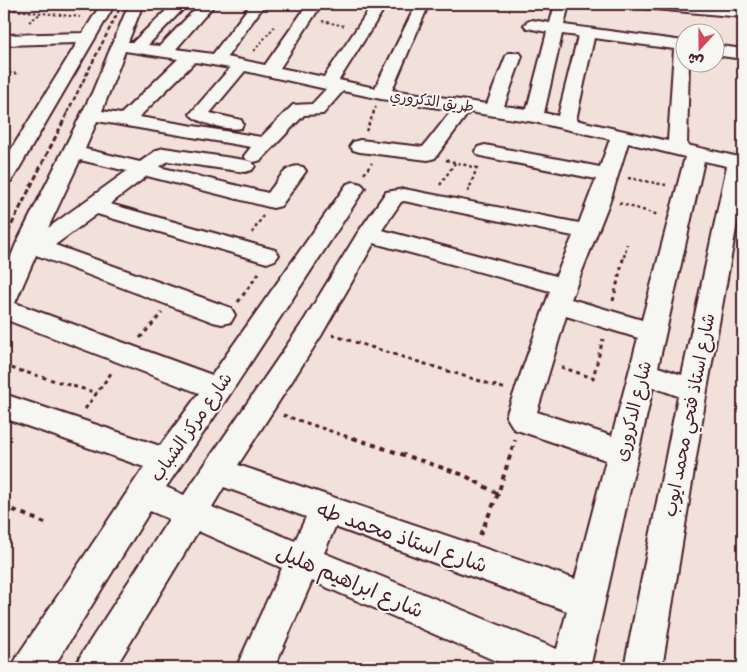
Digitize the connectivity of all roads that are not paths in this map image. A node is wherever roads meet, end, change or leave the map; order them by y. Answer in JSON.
{"nodes":[{"id":1,"x":136,"y":4,"type":"edge"},
{"id":2,"x":181,"y":4,"type":"edge"},
{"id":3,"x":208,"y":4,"type":"edge"},
{"id":4,"x":258,"y":4,"type":"edge"},
{"id":5,"x":315,"y":4,"type":"edge"},
{"id":6,"x":380,"y":4,"type":"edge"},
{"id":7,"x":562,"y":4,"type":"edge"},
{"id":8,"x":643,"y":4,"type":"edge"},
{"id":9,"x":424,"y":6,"type":"edge"},
{"id":10,"x":104,"y":10,"type":"edge"},
{"id":11,"x":743,"y":13,"type":"edge"},
{"id":12,"x":532,"y":25,"type":"dead end"},
{"id":13,"x":557,"y":28,"type":"junction"},
{"id":14,"x":587,"y":32,"type":"junction"},
{"id":15,"x":88,"y":38,"type":"junction"},
{"id":16,"x":4,"y":40,"type":"edge"},
{"id":17,"x":674,"y":45,"type":"edge"},
{"id":18,"x":128,"y":46,"type":"junction"},
{"id":19,"x":165,"y":51,"type":"junction"},
{"id":20,"x":724,"y":51,"type":"edge"},
{"id":21,"x":743,"y":54,"type":"edge"},
{"id":22,"x":192,"y":55,"type":"junction"},
{"id":23,"x":514,"y":56,"type":"dead end"},
{"id":24,"x":217,"y":60,"type":"junction"},
{"id":25,"x":241,"y":65,"type":"junction"},
{"id":26,"x":269,"y":71,"type":"junction"},
{"id":27,"x":684,"y":72,"type":"edge"},
{"id":28,"x":333,"y":85,"type":"junction"},
{"id":29,"x":381,"y":94,"type":"junction"},
{"id":30,"x":465,"y":105,"type":"junction"},
{"id":31,"x":494,"y":109,"type":"junction"},
{"id":32,"x":90,"y":114,"type":"junction"},
{"id":33,"x":534,"y":116,"type":"junction"},
{"id":34,"x":126,"y":120,"type":"junction"},
{"id":35,"x":566,"y":123,"type":"junction"},
{"id":36,"x":622,"y":136,"type":"junction"},
{"id":37,"x":270,"y":139,"type":"junction"},
{"id":38,"x":360,"y":146,"type":"road end"},
{"id":39,"x":485,"y":151,"type":"dead end"},
{"id":40,"x":687,"y":151,"type":"junction"},
{"id":41,"x":73,"y":152,"type":"junction"},
{"id":42,"x":741,"y":164,"type":"edge"},
{"id":43,"x":244,"y":166,"type":"junction"},
{"id":44,"x":144,"y":168,"type":"junction"},
{"id":45,"x":296,"y":171,"type":"dead end"},
{"id":46,"x":5,"y":173,"type":"edge"},
{"id":47,"x":608,"y":175,"type":"junction"},
{"id":48,"x":224,"y":188,"type":"junction"},
{"id":49,"x":354,"y":188,"type":"road end"},
{"id":50,"x":93,"y":206,"type":"junction"},
{"id":51,"x":586,"y":232,"type":"junction"},
{"id":52,"x":368,"y":234,"type":"junction"},
{"id":53,"x":33,"y":246,"type":"junction"},
{"id":54,"x":267,"y":256,"type":"road end"},
{"id":55,"x":561,"y":295,"type":"junction"},
{"id":56,"x":4,"y":302,"type":"edge"},
{"id":57,"x":4,"y":309,"type":"edge"},
{"id":58,"x":222,"y":315,"type":"road end"},
{"id":59,"x":652,"y":333,"type":"junction"},
{"id":60,"x":642,"y":372,"type":"junction"},
{"id":61,"x":218,"y":390,"type":"junction"},
{"id":62,"x":693,"y":390,"type":"junction"},
{"id":63,"x":4,"y":406,"type":"edge"},
{"id":64,"x":623,"y":454,"type":"junction"},
{"id":65,"x":167,"y":462,"type":"junction"},
{"id":66,"x":217,"y":471,"type":"junction"},
{"id":67,"x":144,"y":494,"type":"junction"},
{"id":68,"x":326,"y":510,"type":"junction"},
{"id":69,"x":191,"y":513,"type":"junction"},
{"id":70,"x":302,"y":560,"type":"junction"},
{"id":71,"x":588,"y":601,"type":"junction"},
{"id":72,"x":102,"y":666,"type":"edge"},
{"id":73,"x":31,"y":668,"type":"edge"},
{"id":74,"x":255,"y":668,"type":"edge"},
{"id":75,"x":556,"y":668,"type":"edge"},
{"id":76,"x":571,"y":668,"type":"edge"},
{"id":77,"x":643,"y":668,"type":"edge"}],
"edges":[{"from":1,"to":18,"type":"street"},
{"from":2,"to":18,"type":"street"},
{"from":3,"to":19,"type":"street"},
{"from":4,"to":24,"type":"street"},
{"from":5,"to":26,"type":"street"},
{"from":6,"to":28,"type":"street"},
{"from":7,"to":13,"type":"street"},
{"from":8,"to":11,"type":"street"},
{"from":9,"to":29,"type":"street"},
{"from":10,"to":15,"type":"street"},
{"from":12,"to":13,"type":"street"},
{"from":13,"to":14,"type":"street"},
{"from":13,"to":33,"type":"street"},
{"from":14,"to":17,"type":"street"},
{"from":14,"to":35,"type":"street"},
{"from":15,"to":16,"type":"street"},
{"from":15,"to":46,"type":"street"},
{"from":18,"to":19,"type":"street","name":"طريق الدكروري"},
{"from":18,"to":32,"type":"street"},
{"from":19,"to":22,"type":"street","name":"طريق الدكروري"},
{"from":20,"to":21,"type":"street"},
{"from":22,"to":24,"type":"street","name":"طريق الدكروري"},
{"from":22,"to":34,"type":"street"},
{"from":23,"to":31,"type":"street"},
{"from":24,"to":25,"type":"street","name":"طريق الدكروري"},
{"from":25,"to":26,"type":"street","name":"طريق الدكروري"},
{"from":25,"to":37,"type":"street"},
{"from":26,"to":28,"type":"street","name":"طريق الدكروري"},
{"from":27,"to":40,"type":"street","name":"شارع الدكرورى"},
{"from":28,"to":29,"type":"street","name":"طريق الدكروري"},
{"from":28,"to":37,"type":"street"},
{"from":29,"to":30,"type":"street","name":"طريق الدكروري"},
{"from":30,"to":31,"type":"street","name":"طريق الدكروري"},
{"from":30,"to":38,"type":"street"},
{"from":31,"to":33,"type":"street","name":"طريق الدكروري"},
{"from":32,"to":34,"type":"street"},
{"from":32,"to":41,"type":"street"},
{"from":33,"to":35,"type":"street","name":"طريق الدكروري"},
{"from":34,"to":37,"type":"street"},
{"from":35,"to":36,"type":"street","name":"طريق الدكروري"},
{"from":36,"to":40,"type":"street","name":"طريق الدكروري"},
{"from":36,"to":47,"type":"street"},
{"from":37,"to":43,"type":"street"},
{"from":39,"to":47,"type":"street"},
{"from":40,"to":42,"type":"street","name":"طريق الدكروري"},
{"from":40,"to":59,"type":"street","name":"شارع الدكرورى"},
{"from":41,"to":44,"type":"street"},
{"from":41,"to":53,"type":"street"},
{"from":42,"to":62,"type":"street","name":"شارع استاذ فتحي محمد ايوب"},
{"from":43,"to":44,"type":"street"},
{"from":43,"to":48,"type":"street"},
{"from":44,"to":48,"type":"street"},
{"from":44,"to":50,"type":"street"},
{"from":45,"to":48,"type":"street"},
{"from":47,"to":51,"type":"street"},
{"from":49,"to":61,"type":"street","name":"شارع مركز الشباب"},
{"from":50,"to":53,"type":"street"},
{"from":50,"to":54,"type":"street"},
{"from":51,"to":52,"type":"street"},
{"from":51,"to":55,"type":"street"},
{"from":52,"to":55,"type":"street"},
{"from":52,"to":66,"type":"street"},
{"from":53,"to":56,"type":"street"},
{"from":53,"to":58,"type":"street"},
{"from":55,"to":59,"type":"street"},
{"from":55,"to":64,"type":"street"},
{"from":57,"to":61,"type":"street"},
{"from":59,"to":60,"type":"street","name":"شارع الدكرورى"},
{"from":60,"to":62,"type":"street"},
{"from":60,"to":64,"type":"street","name":"شارع الدكرورى"},
{"from":61,"to":65,"type":"street","name":"شارع مركز الشباب"},
{"from":62,"to":77,"type":"street","name":"شارع استاذ فتحي محمد ايوب"},
{"from":63,"to":65,"type":"street"},
{"from":64,"to":71,"type":"street","name":"شارع الدكرورى"},
{"from":65,"to":67,"type":"street","name":"شارع مركز الشباب"},
{"from":66,"to":68,"type":"street","name":"شارع استاذ محمد طه"},
{"from":66,"to":69,"type":"street"},
{"from":67,"to":69,"type":"street","name":"شارع ابراهيم هليل"},
{"from":67,"to":73,"type":"street","name":"شارع مركز الشباب"},
{"from":68,"to":70,"type":"street"},
{"from":68,"to":71,"type":"street","name":"شارع استاذ محمد طه"},
{"from":69,"to":70,"type":"street","name":"شارع ابراهيم هليل"},
{"from":69,"to":72,"type":"street"},
{"from":70,"to":74,"type":"street"},
{"from":70,"to":75,"type":"street","name":"شارع ابراهيم هليل"},
{"from":71,"to":76,"type":"street","name":"شارع الدكرورى"}]}
